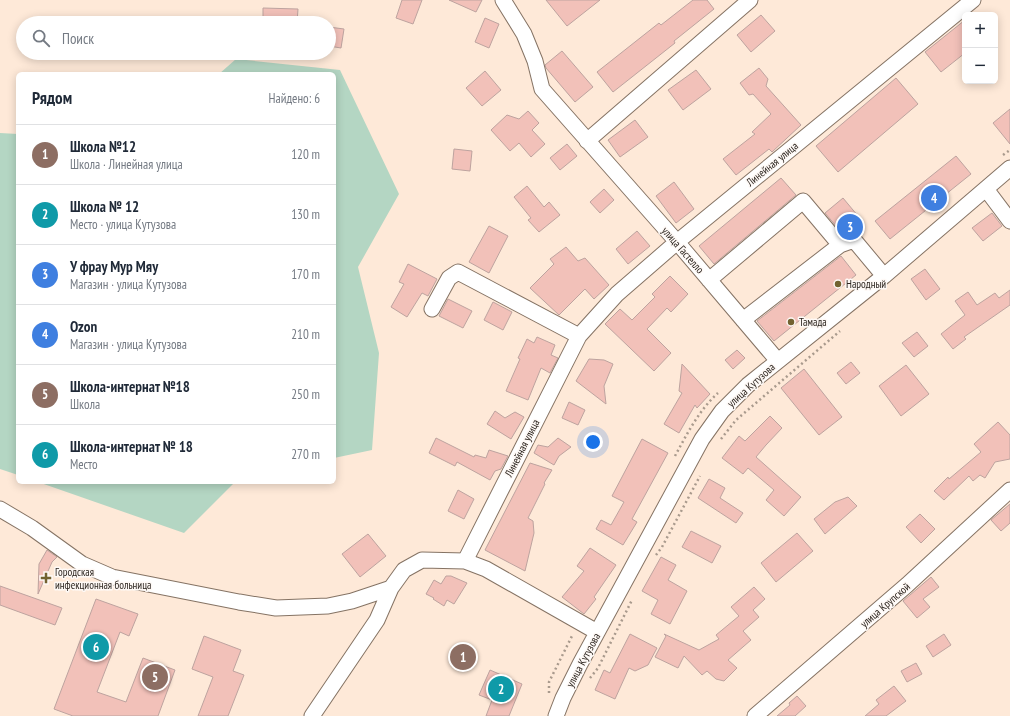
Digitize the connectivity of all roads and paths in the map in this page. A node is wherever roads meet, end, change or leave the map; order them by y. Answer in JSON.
{"nodes":[{"id":1,"x":503,"y":0,"type":"edge"},
{"id":2,"x":750,"y":0,"type":"edge"},
{"id":3,"x":973,"y":0,"type":"edge"},
{"id":4,"x":587,"y":141,"type":"junction"},
{"id":5,"x":1010,"y":168,"type":"edge"},
{"id":6,"x":986,"y":189,"type":"junction"},
{"id":7,"x":1010,"y":221,"type":"edge"},
{"id":8,"x":677,"y":242,"type":"junction"},
{"id":9,"x":840,"y":245,"type":"junction"},
{"id":10,"x":884,"y":276,"type":"junction"},
{"id":11,"x":709,"y":280,"type":"junction"},
{"id":12,"x":432,"y":309,"type":"dead end"},
{"id":13,"x":743,"y":320,"type":"junction"},
{"id":14,"x":843,"y":329,"type":"dead end"},
{"id":15,"x":579,"y":336,"type":"junction"},
{"id":16,"x":778,"y":361,"type":"junction"},
{"id":17,"x":718,"y":443,"type":"dead end"},
{"id":18,"x":703,"y":470,"type":"dead end"},
{"id":19,"x":1010,"y":490,"type":"edge"},
{"id":20,"x":0,"y":509,"type":"edge"},
{"id":21,"x":652,"y":559,"type":"dead end"},
{"id":22,"x":465,"y":561,"type":"junction"},
{"id":23,"x":391,"y":588,"type":"junction"},
{"id":24,"x":636,"y":594,"type":"dead end"},
{"id":25,"x":352,"y":601,"type":"junction"},
{"id":26,"x":340,"y":614,"type":"dead end"},
{"id":27,"x":597,"y":632,"type":"junction"},
{"id":28,"x":589,"y":679,"type":"dead end"},
{"id":29,"x":312,"y":716,"type":"edge"},
{"id":30,"x":556,"y":716,"type":"edge"},
{"id":31,"x":756,"y":716,"type":"edge"}],
"edges":[{"from":1,"to":4,"type":"street","name":"улица Гастелло"},
{"from":2,"to":4,"type":"street"},
{"from":3,"to":8,"type":"street","name":"Линейная улица"},
{"from":4,"to":8,"type":"street","name":"улица Гастелло"},
{"from":5,"to":6,"type":"street","name":"улица Кутузова"},
{"from":6,"to":7,"type":"street"},
{"from":6,"to":10,"type":"street","name":"улица Кутузова"},
{"from":8,"to":11,"type":"street","name":"улица Гастелло"},
{"from":8,"to":15,"type":"street","name":"Линейная улица"},
{"from":9,"to":10,"type":"street"},
{"from":9,"to":11,"type":"street"},
{"from":9,"to":13,"type":"street"},
{"from":10,"to":16,"type":"street","name":"улица Кутузова"},
{"from":11,"to":13,"type":"street","name":"улица Гастелло"},
{"from":12,"to":15,"type":"street"},
{"from":13,"to":16,"type":"street","name":"улица Гастелло"},
{"from":14,"to":17,"type":"path"},
{"from":15,"to":22,"type":"street","name":"Линейная улица"},
{"from":16,"to":27,"type":"street","name":"улица Кутузова"},
{"from":18,"to":21,"type":"path"},
{"from":19,"to":31,"type":"street","name":"улица Крупской"},
{"from":20,"to":25,"type":"street"},
{"from":22,"to":23,"type":"street"},
{"from":22,"to":27,"type":"street"},
{"from":23,"to":25,"type":"street"},
{"from":23,"to":29,"type":"street"},
{"from":24,"to":28,"type":"path"},
{"from":25,"to":26,"type":"street"},
{"from":27,"to":30,"type":"street","name":"улица Кутузова"}]}
